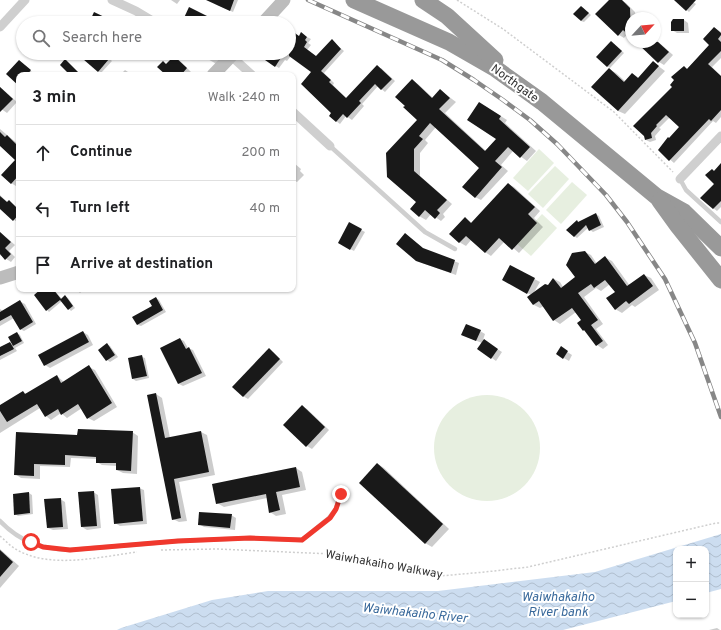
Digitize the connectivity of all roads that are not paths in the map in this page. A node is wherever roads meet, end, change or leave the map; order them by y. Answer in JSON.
{"nodes":[{"id":1,"x":25,"y":0,"type":"edge"},
{"id":2,"x":112,"y":0,"type":"edge"},
{"id":3,"x":354,"y":0,"type":"edge"},
{"id":4,"x":423,"y":0,"type":"edge"},
{"id":5,"x":284,"y":1,"type":"edge"},
{"id":6,"x":144,"y":16,"type":"edge"},
{"id":7,"x":270,"y":16,"type":"edge"},
{"id":8,"x":0,"y":27,"type":"edge"},
{"id":9,"x":228,"y":60,"type":"edge"},
{"id":10,"x":233,"y":60,"type":"edge"},
{"id":11,"x":216,"y":72,"type":"edge"},
{"id":12,"x":248,"y":72,"type":"edge"},
{"id":13,"x":519,"y":84,"type":"junction"},
{"id":14,"x":296,"y":115,"type":"edge"},
{"id":15,"x":721,"y":136,"type":"edge"},
{"id":16,"x":330,"y":146,"type":"joint"},
{"id":17,"x":680,"y":179,"type":"joint"},
{"id":18,"x":657,"y":197,"type":"junction"},
{"id":19,"x":721,"y":222,"type":"edge"},
{"id":20,"x":721,"y":248,"type":"edge"},
{"id":21,"x":455,"y":249,"type":"dead end"},
{"id":22,"x":16,"y":273,"type":"edge"},
{"id":23,"x":0,"y":278,"type":"edge"},
{"id":24,"x":721,"y":280,"type":"edge"},
{"id":25,"x":341,"y":494,"type":"dead end"},
{"id":26,"x":0,"y":521,"type":"edge"}],
"edges":[{"from":1,"to":8,"type":"street"},
{"from":2,"to":6,"type":"street"},
{"from":3,"to":13,"type":"highway","name":"Northgate"},
{"from":4,"to":13,"type":"highway"},
{"from":5,"to":7,"type":"street"},
{"from":9,"to":11,"type":"street"},
{"from":10,"to":12,"type":"street"},
{"from":13,"to":18,"type":"highway","name":"Northgate"},
{"from":14,"to":16,"type":"street"},
{"from":15,"to":17,"type":"street"},
{"from":16,"to":21,"type":"lane"},
{"from":17,"to":19,"type":"lane"},
{"from":18,"to":20,"type":"highway","name":"Northgate"},
{"from":18,"to":24,"type":"highway","name":"Northgate"},
{"from":22,"to":23,"type":"street"},
{"from":25,"to":26,"type":"lane"}]}
